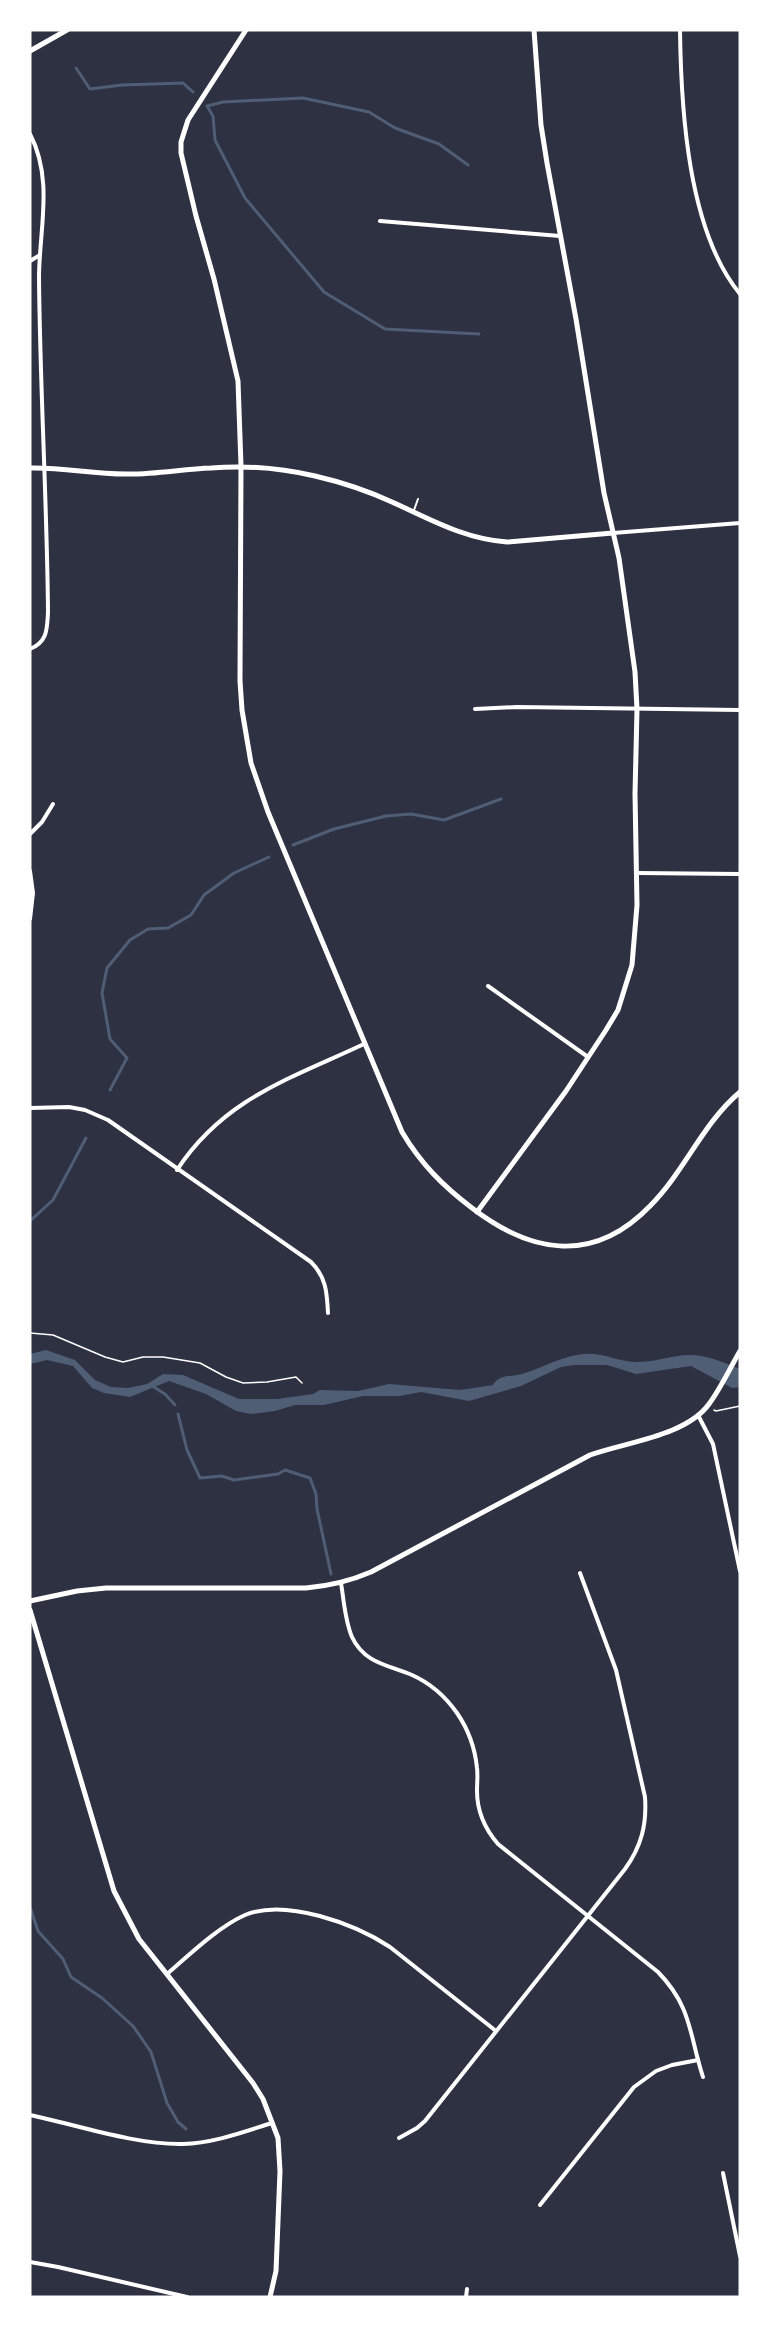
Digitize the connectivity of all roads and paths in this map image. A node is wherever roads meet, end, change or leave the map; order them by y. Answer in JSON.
{"nodes":[{"id":1,"x":67,"y":30,"type":"edge"},
{"id":2,"x":246,"y":30,"type":"edge"},
{"id":3,"x":534,"y":30,"type":"edge"},
{"id":4,"x":680,"y":30,"type":"edge"},
{"id":5,"x":30,"y":51,"type":"edge"},
{"id":6,"x":30,"y":134,"type":"edge"},
{"id":7,"x":380,"y":221,"type":"dead end"},
{"id":8,"x":561,"y":236,"type":"junction"},
{"id":9,"x":40,"y":255,"type":"junction"},
{"id":10,"x":30,"y":261,"type":"edge"},
{"id":11,"x":740,"y":294,"type":"edge"},
{"id":12,"x":241,"y":466,"type":"junction"},
{"id":13,"x":30,"y":468,"type":"edge"},
{"id":14,"x":44,"y":468,"type":"junction"},
{"id":15,"x":418,"y":499,"type":"dead end"},
{"id":16,"x":414,"y":512,"type":"junction"},
{"id":17,"x":740,"y":523,"type":"edge"},
{"id":18,"x":613,"y":533,"type":"junction"},
{"id":19,"x":30,"y":649,"type":"edge"},
{"id":20,"x":475,"y":709,"type":"dead end"},
{"id":21,"x":638,"y":709,"type":"junction"},
{"id":22,"x":740,"y":710,"type":"edge"},
{"id":23,"x":53,"y":804,"type":"dead end"},
{"id":24,"x":30,"y":834,"type":"edge"},
{"id":25,"x":30,"y":871,"type":"edge"},
{"id":26,"x":637,"y":873,"type":"junction"},
{"id":27,"x":740,"y":874,"type":"edge"},
{"id":28,"x":30,"y":919,"type":"edge"},
{"id":29,"x":488,"y":986,"type":"dead end"},
{"id":30,"x":364,"y":1044,"type":"junction"},
{"id":31,"x":589,"y":1058,"type":"junction"},
{"id":32,"x":740,"y":1092,"type":"edge"},
{"id":33,"x":30,"y":1108,"type":"edge"},
{"id":34,"x":177,"y":1170,"type":"junction"},
{"id":35,"x":477,"y":1212,"type":"junction"},
{"id":36,"x":328,"y":1312,"type":"dead end"},
{"id":37,"x":30,"y":1333,"type":"edge"},
{"id":38,"x":740,"y":1351,"type":"edge"},
{"id":39,"x":302,"y":1383,"type":"dead end"},
{"id":40,"x":710,"y":1403,"type":"junction"},
{"id":41,"x":740,"y":1406,"type":"edge"},
{"id":42,"x":698,"y":1416,"type":"junction"},
{"id":43,"x":740,"y":1571,"type":"edge"},
{"id":44,"x":580,"y":1573,"type":"dead end"},
{"id":45,"x":341,"y":1583,"type":"junction"},
{"id":46,"x":30,"y":1601,"type":"edge"},
{"id":47,"x":30,"y":1610,"type":"edge"},
{"id":48,"x":587,"y":1915,"type":"junction"},
{"id":49,"x":166,"y":1975,"type":"junction"},
{"id":50,"x":496,"y":2031,"type":"junction"},
{"id":51,"x":698,"y":2060,"type":"junction"},
{"id":52,"x":703,"y":2077,"type":"dead end"},
{"id":53,"x":30,"y":2115,"type":"edge"},
{"id":54,"x":273,"y":2123,"type":"junction"},
{"id":55,"x":399,"y":2138,"type":"dead end"},
{"id":56,"x":723,"y":2173,"type":"dead end"},
{"id":57,"x":540,"y":2205,"type":"dead end"},
{"id":58,"x":740,"y":2256,"type":"edge"},
{"id":59,"x":30,"y":2262,"type":"edge"},
{"id":60,"x":467,"y":2289,"type":"dead end"},
{"id":61,"x":187,"y":2297,"type":"edge"},
{"id":62,"x":270,"y":2297,"type":"edge"},
{"id":63,"x":466,"y":2297,"type":"edge"}],
"edges":[{"from":1,"to":5,"type":"street"},
{"from":2,"to":12,"type":"street"},
{"from":3,"to":8,"type":"street"},
{"from":4,"to":11,"type":"street"},
{"from":6,"to":9,"type":"street"},
{"from":7,"to":8,"type":"street"},
{"from":8,"to":18,"type":"street"},
{"from":9,"to":10,"type":"street"},
{"from":9,"to":14,"type":"street"},
{"from":12,"to":14,"type":"street"},
{"from":12,"to":16,"type":"street"},
{"from":12,"to":30,"type":"street"},
{"from":13,"to":14,"type":"street"},
{"from":14,"to":19,"type":"street"},
{"from":15,"to":16,"type":"lane"},
{"from":16,"to":18,"type":"street"},
{"from":17,"to":18,"type":"street"},
{"from":18,"to":21,"type":"street"},
{"from":20,"to":21,"type":"street"},
{"from":21,"to":22,"type":"street"},
{"from":21,"to":26,"type":"street"},
{"from":23,"to":24,"type":"street"},
{"from":25,"to":28,"type":"street"},
{"from":26,"to":27,"type":"street"},
{"from":26,"to":31,"type":"street"},
{"from":29,"to":31,"type":"street"},
{"from":30,"to":34,"type":"street"},
{"from":30,"to":35,"type":"street"},
{"from":31,"to":35,"type":"street"},
{"from":32,"to":35,"type":"street"},
{"from":33,"to":34,"type":"street"},
{"from":34,"to":36,"type":"street"},
{"from":37,"to":39,"type":"path"},
{"from":38,"to":40,"type":"street"},
{"from":40,"to":41,"type":"path"},
{"from":40,"to":42,"type":"street"},
{"from":42,"to":43,"type":"street"},
{"from":42,"to":45,"type":"street"},
{"from":44,"to":48,"type":"street"},
{"from":45,"to":46,"type":"street"},
{"from":45,"to":48,"type":"street"},
{"from":47,"to":49,"type":"street"},
{"from":48,"to":50,"type":"street"},
{"from":48,"to":51,"type":"street"},
{"from":49,"to":50,"type":"street"},
{"from":49,"to":54,"type":"street"},
{"from":50,"to":55,"type":"street"},
{"from":51,"to":52,"type":"street"},
{"from":51,"to":57,"type":"street"},
{"from":53,"to":54,"type":"street"},
{"from":54,"to":62,"type":"street"},
{"from":56,"to":58,"type":"street"},
{"from":59,"to":61,"type":"street"},
{"from":60,"to":63,"type":"street"}]}
